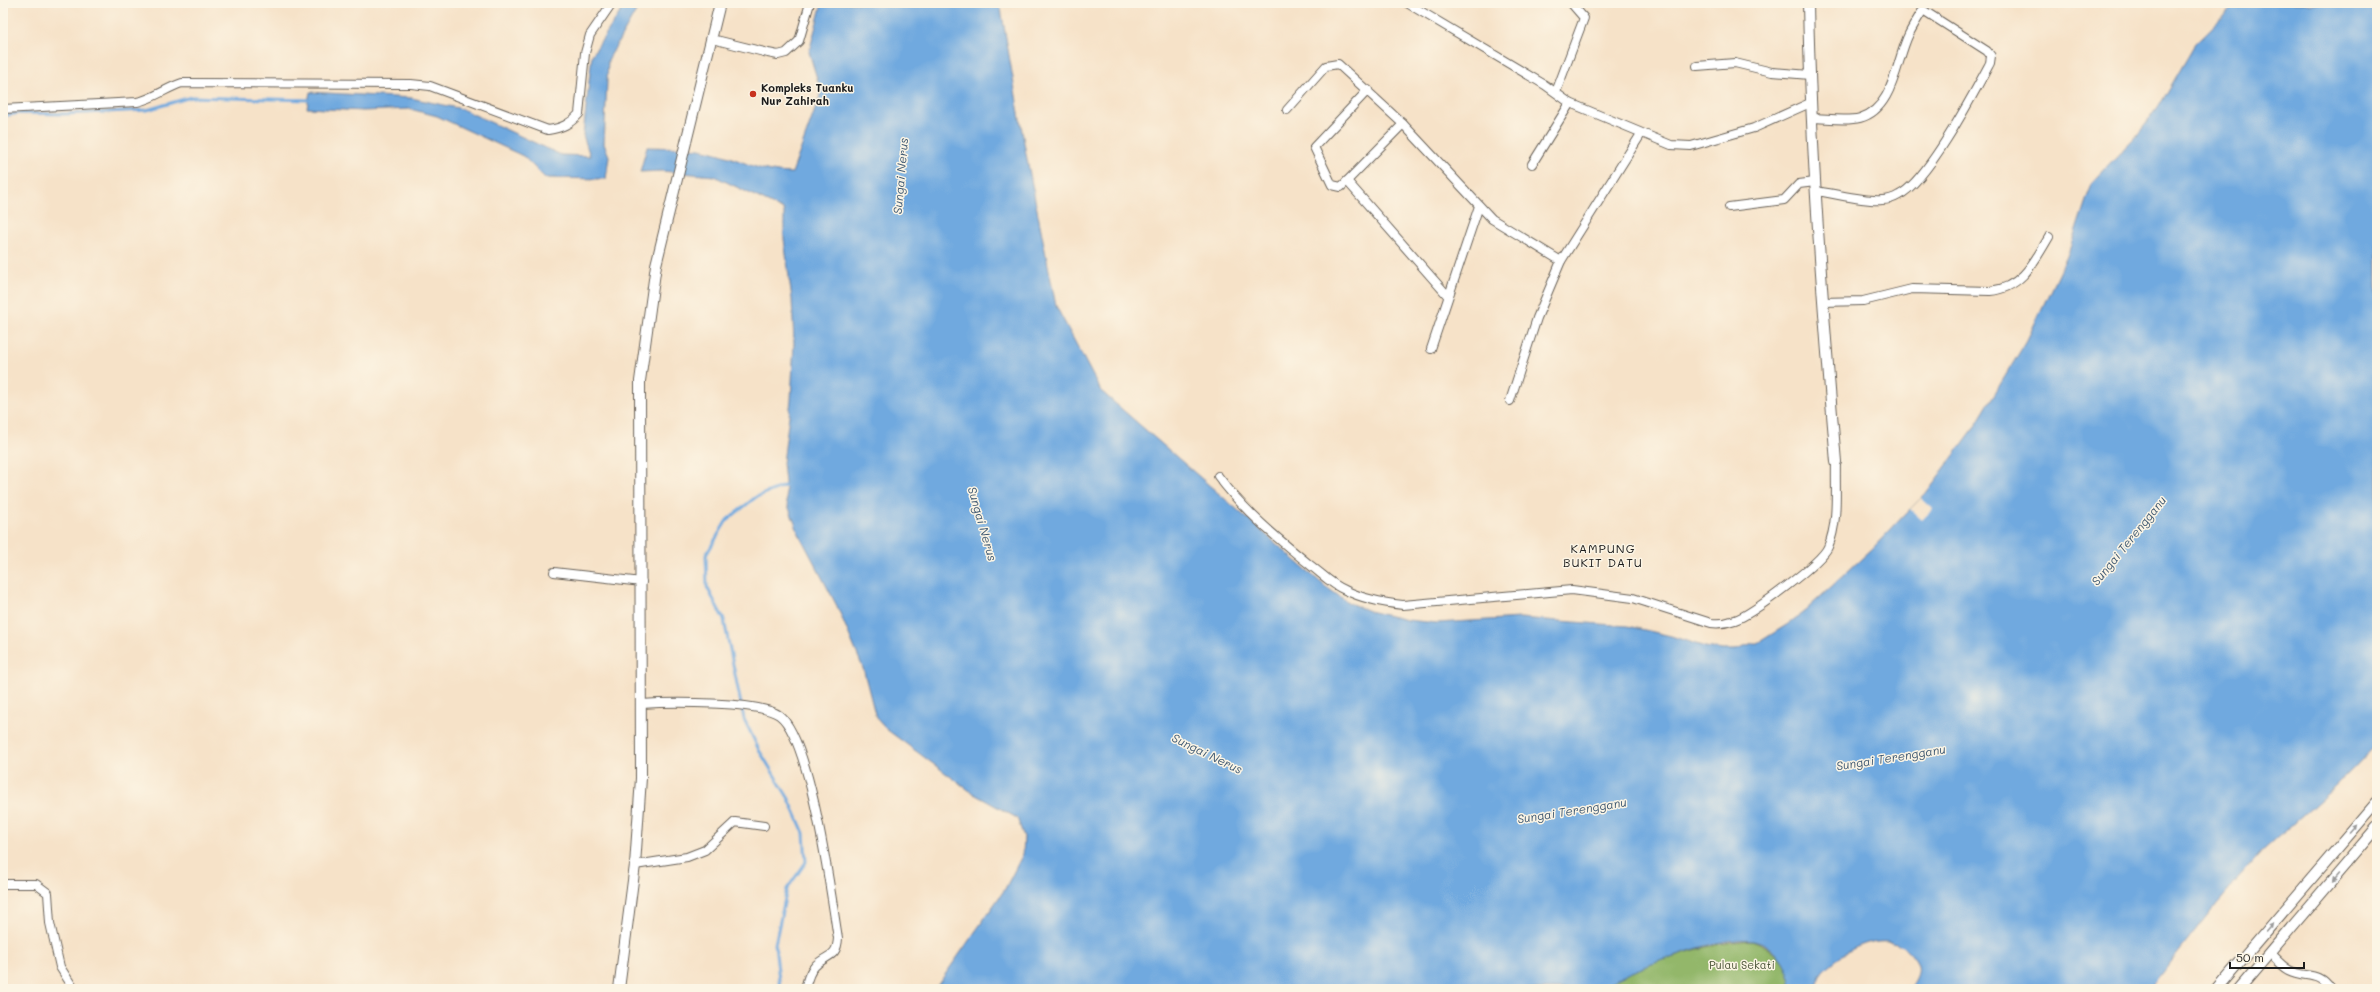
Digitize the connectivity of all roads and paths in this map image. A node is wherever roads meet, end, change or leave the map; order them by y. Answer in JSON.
{"nodes":[{"id":1,"x":612,"y":3,"type":"edge"},
{"id":2,"x":720,"y":3,"type":"edge"},
{"id":3,"x":810,"y":3,"type":"edge"},
{"id":4,"x":1407,"y":3,"type":"edge"},
{"id":5,"x":1571,"y":3,"type":"edge"},
{"id":6,"x":1808,"y":3,"type":"edge"},
{"id":7,"x":712,"y":39,"type":"junction"},
{"id":8,"x":1697,"y":66,"type":"dead end"},
{"id":9,"x":1810,"y":75,"type":"junction"},
{"id":10,"x":1368,"y":90,"type":"junction"},
{"id":11,"x":1556,"y":92,"type":"junction"},
{"id":12,"x":1570,"y":103,"type":"junction"},
{"id":13,"x":1810,"y":103,"type":"junction"},
{"id":14,"x":3,"y":109,"type":"edge"},
{"id":15,"x":1287,"y":110,"type":"dead end"},
{"id":16,"x":1811,"y":118,"type":"junction"},
{"id":17,"x":1404,"y":124,"type":"junction"},
{"id":18,"x":1641,"y":134,"type":"junction"},
{"id":19,"x":1532,"y":164,"type":"dead end"},
{"id":20,"x":1347,"y":182,"type":"junction"},
{"id":21,"x":1815,"y":186,"type":"junction"},
{"id":22,"x":1479,"y":206,"type":"junction"},
{"id":23,"x":1729,"y":207,"type":"dead end"},
{"id":24,"x":2049,"y":238,"type":"dead end"},
{"id":25,"x":1561,"y":261,"type":"junction"},
{"id":26,"x":1448,"y":296,"type":"junction"},
{"id":27,"x":1823,"y":302,"type":"junction"},
{"id":28,"x":1430,"y":350,"type":"dead end"},
{"id":29,"x":1510,"y":401,"type":"dead end"},
{"id":30,"x":1836,"y":462,"type":"joint"},
{"id":31,"x":1218,"y":476,"type":"dead end"},
{"id":32,"x":554,"y":572,"type":"dead end"},
{"id":33,"x":642,"y":582,"type":"junction"},
{"id":34,"x":641,"y":704,"type":"junction"},
{"id":35,"x":2377,"y":802,"type":"edge"},
{"id":36,"x":764,"y":826,"type":"dead end"},
{"id":37,"x":2377,"y":827,"type":"edge"},
{"id":38,"x":635,"y":865,"type":"junction"},
{"id":39,"x":3,"y":884,"type":"edge"},
{"id":40,"x":2270,"y":953,"type":"junction"},
{"id":41,"x":74,"y":989,"type":"edge"},
{"id":42,"x":619,"y":989,"type":"edge"},
{"id":43,"x":805,"y":989,"type":"edge"},
{"id":44,"x":2217,"y":989,"type":"edge"},
{"id":45,"x":2239,"y":989,"type":"edge"},
{"id":46,"x":2332,"y":989,"type":"edge"}],
"edges":[{"from":1,"to":14,"type":"street"},
{"from":2,"to":7,"type":"street"},
{"from":3,"to":7,"type":"street"},
{"from":4,"to":11,"type":"street"},
{"from":5,"to":11,"type":"street"},
{"from":6,"to":9,"type":"street"},
{"from":7,"to":33,"type":"street"},
{"from":8,"to":9,"type":"street"},
{"from":9,"to":13,"type":"street"},
{"from":10,"to":15,"type":"street"},
{"from":10,"to":17,"type":"street"},
{"from":10,"to":20,"type":"street"},
{"from":11,"to":12,"type":"street"},
{"from":12,"to":18,"type":"street"},
{"from":12,"to":19,"type":"street"},
{"from":13,"to":16,"type":"street"},
{"from":13,"to":18,"type":"street"},
{"from":16,"to":21,"type":"street"},
{"from":16,"to":21,"type":"street"},
{"from":17,"to":20,"type":"street"},
{"from":17,"to":22,"type":"street"},
{"from":18,"to":25,"type":"street"},
{"from":20,"to":26,"type":"street"},
{"from":21,"to":23,"type":"street"},
{"from":21,"to":27,"type":"street"},
{"from":22,"to":25,"type":"street"},
{"from":22,"to":26,"type":"street"},
{"from":24,"to":27,"type":"street"},
{"from":25,"to":29,"type":"street"},
{"from":26,"to":28,"type":"street"},
{"from":27,"to":30,"type":"street"},
{"from":30,"to":31,"type":"street"},
{"from":32,"to":33,"type":"street"},
{"from":33,"to":34,"type":"street"},
{"from":34,"to":38,"type":"street"},
{"from":34,"to":43,"type":"street"},
{"from":44,"to":35,"type":"street","one_way":true},
{"from":36,"to":38,"type":"street"},
{"from":37,"to":40,"type":"street","one_way":true},
{"from":38,"to":42,"type":"street"},
{"from":39,"to":41,"type":"street"},
{"from":40,"to":45,"type":"street"},
{"from":40,"to":46,"type":"street"}]}
